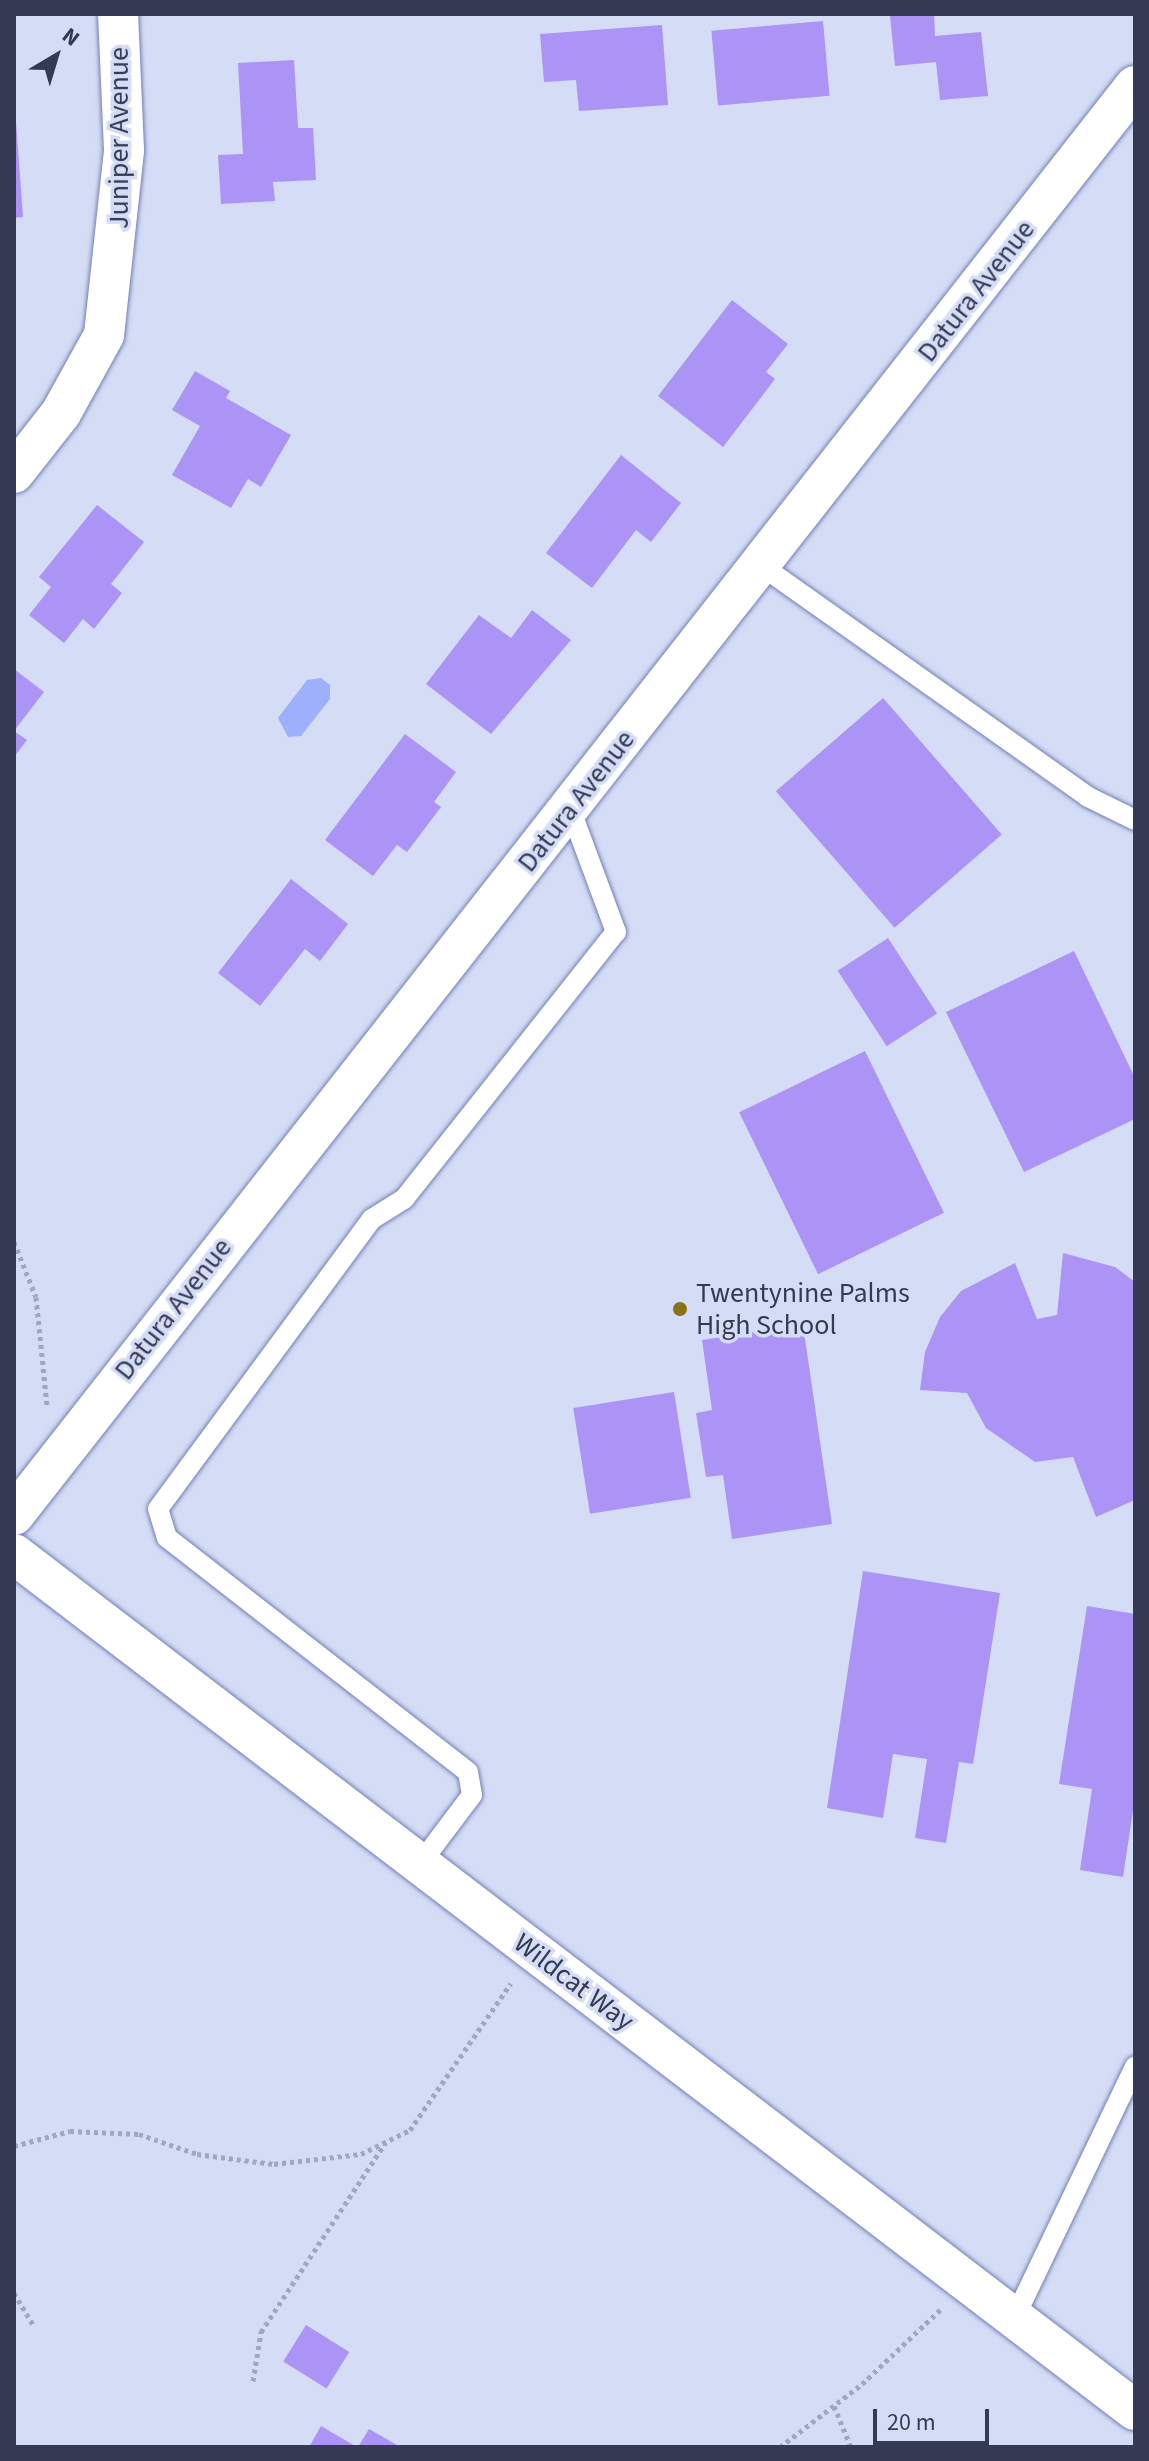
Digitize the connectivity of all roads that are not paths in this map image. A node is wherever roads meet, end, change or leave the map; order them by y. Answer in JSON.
{"nodes":[{"id":1,"x":118,"y":14,"type":"edge"},
{"id":2,"x":1135,"y":86,"type":"edge"},
{"id":3,"x":14,"y":473,"type":"edge"},
{"id":4,"x":762,"y":566,"type":"junction"},
{"id":5,"x":570,"y":808,"type":"junction"},
{"id":6,"x":1135,"y":820,"type":"edge"},
{"id":7,"x":14,"y":1515,"type":"edge"},
{"id":8,"x":14,"y":1554,"type":"edge"},
{"id":9,"x":420,"y":1864,"type":"junction"},
{"id":10,"x":1135,"y":2067,"type":"edge"},
{"id":11,"x":1014,"y":2319,"type":"junction"},
{"id":12,"x":1135,"y":2410,"type":"edge"}],
"edges":[{"from":1,"to":3,"type":"street","name":"Juniper Avenue"},
{"from":2,"to":4,"type":"street","name":"Datura Avenue"},
{"from":4,"to":5,"type":"street","name":"Datura Avenue"},
{"from":4,"to":6,"type":"lane"},
{"from":5,"to":7,"type":"street","name":"Datura Avenue"},
{"from":5,"to":9,"type":"lane"},
{"from":8,"to":9,"type":"street","name":"Wildcat Way"},
{"from":9,"to":11,"type":"street","name":"Wildcat Way"},
{"from":10,"to":11,"type":"lane"},
{"from":11,"to":12,"type":"street","name":"Wildcat Way"}]}
